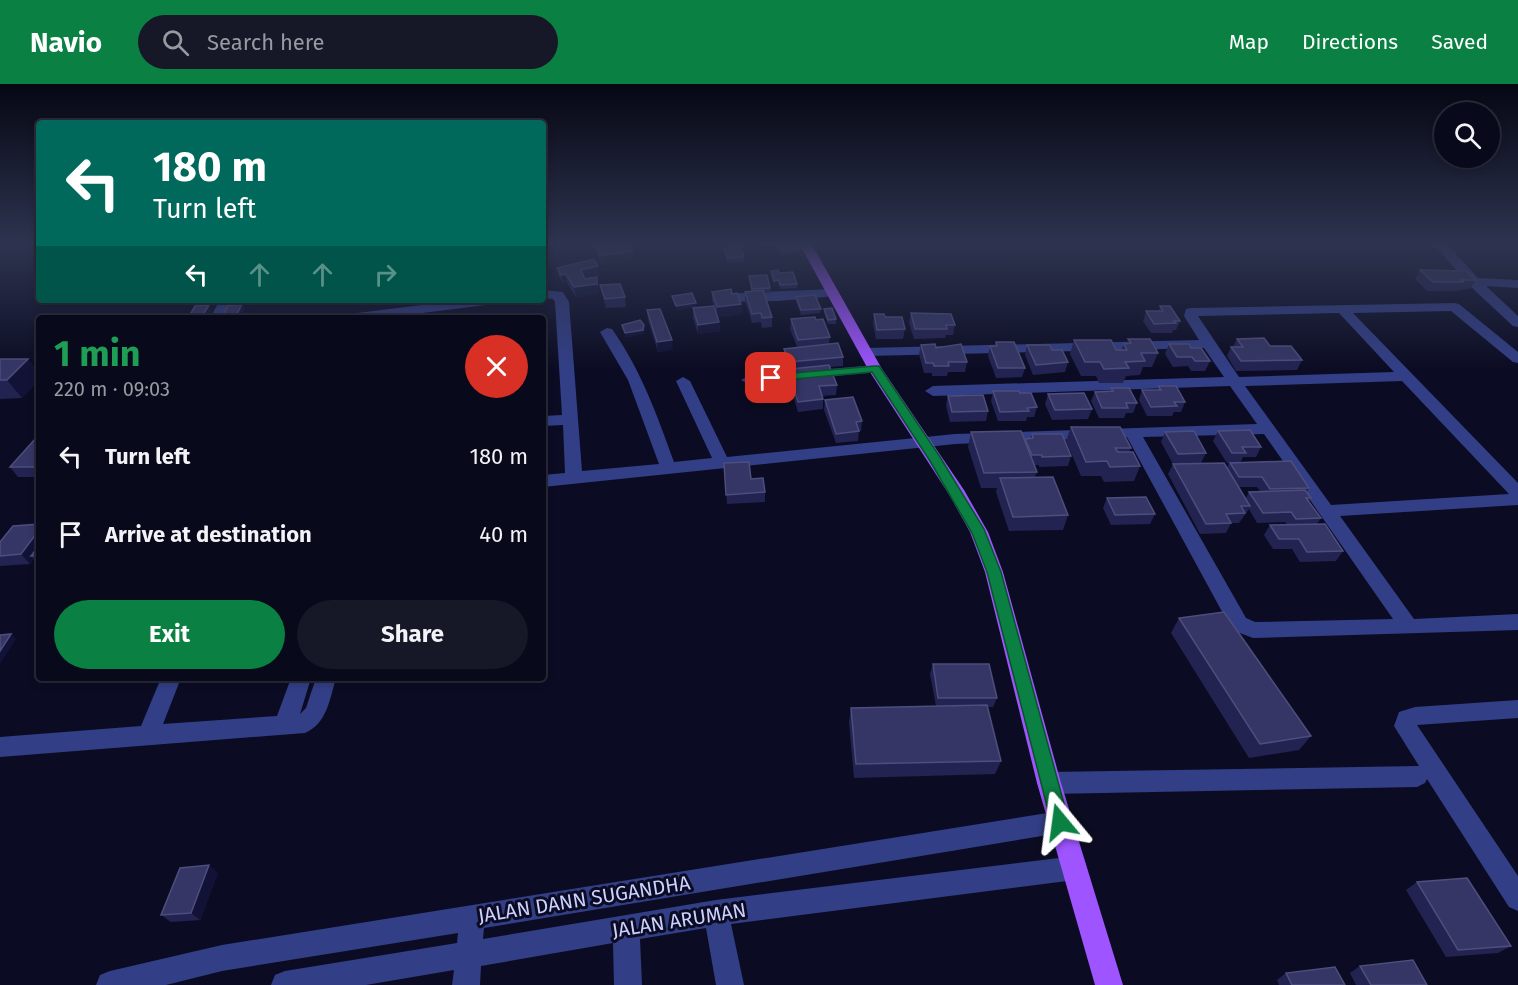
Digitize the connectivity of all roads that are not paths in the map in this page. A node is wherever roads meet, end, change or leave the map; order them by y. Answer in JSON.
{"nodes":[{"id":1,"x":827,"y":285,"type":"edge"},
{"id":2,"x":1477,"y":285,"type":"edge"},
{"id":3,"x":831,"y":293,"type":"junction"},
{"id":4,"x":546,"y":294,"type":"edge"},
{"id":5,"x":719,"y":297,"type":"edge"},
{"id":6,"x":1486,"y":302,"type":"dead end"},
{"id":7,"x":483,"y":303,"type":"edge"},
{"id":8,"x":1454,"y":307,"type":"junction"},
{"id":9,"x":1341,"y":308,"type":"junction"},
{"id":10,"x":453,"y":311,"type":"edge"},
{"id":11,"x":394,"y":315,"type":"edge"},
{"id":12,"x":1518,"y":323,"type":"edge"},
{"id":13,"x":607,"y":332,"type":"dead end"},
{"id":14,"x":1208,"y":344,"type":"junction"},
{"id":15,"x":1518,"y":359,"type":"edge"},
{"id":16,"x":870,"y":360,"type":"junction"},
{"id":17,"x":1407,"y":376,"type":"junction"},
{"id":18,"x":748,"y":380,"type":"dead end"},
{"id":19,"x":683,"y":381,"type":"dead end"},
{"id":20,"x":1235,"y":382,"type":"junction"},
{"id":21,"x":933,"y":391,"type":"dead end"},
{"id":22,"x":569,"y":420,"type":"junction"},
{"id":23,"x":546,"y":422,"type":"edge"},
{"id":24,"x":1267,"y":429,"type":"junction"},
{"id":25,"x":1132,"y":432,"type":"junction"},
{"id":26,"x":924,"y":442,"type":"junction"},
{"id":27,"x":722,"y":462,"type":"junction"},
{"id":28,"x":668,"y":467,"type":"junction"},
{"id":29,"x":574,"y":476,"type":"junction"},
{"id":30,"x":546,"y":481,"type":"edge"},
{"id":31,"x":1518,"y":493,"type":"edge"},
{"id":32,"x":1518,"y":499,"type":"edge"},
{"id":33,"x":1327,"y":511,"type":"junction"},
{"id":34,"x":1518,"y":622,"type":"edge"},
{"id":35,"x":1409,"y":627,"type":"junction"},
{"id":36,"x":170,"y":681,"type":"edge"},
{"id":37,"x":300,"y":681,"type":"edge"},
{"id":38,"x":325,"y":681,"type":"edge"},
{"id":39,"x":1518,"y":709,"type":"edge"},
{"id":40,"x":285,"y":724,"type":"junction"},
{"id":41,"x":148,"y":735,"type":"junction"},
{"id":42,"x":0,"y":747,"type":"edge"},
{"id":43,"x":1416,"y":776,"type":"dead end"},
{"id":44,"x":1049,"y":783,"type":"junction"},
{"id":45,"x":1060,"y":822,"type":"junction"},
{"id":46,"x":1075,"y":867,"type":"junction"},
{"id":47,"x":1518,"y":898,"type":"edge"},
{"id":48,"x":717,"y":913,"type":"junction"},
{"id":49,"x":472,"y":918,"type":"junction"},
{"id":50,"x":626,"y":928,"type":"junction"},
{"id":51,"x":468,"y":956,"type":"junction"},
{"id":52,"x":110,"y":985,"type":"edge"},
{"id":53,"x":285,"y":985,"type":"edge"},
{"id":54,"x":466,"y":985,"type":"edge"},
{"id":55,"x":628,"y":985,"type":"edge"},
{"id":56,"x":730,"y":985,"type":"edge"},
{"id":57,"x":1109,"y":985,"type":"edge"}],
"edges":[{"from":1,"to":3,"type":"main road"},
{"from":2,"to":12,"type":"street"},
{"from":3,"to":5,"type":"street"},
{"from":3,"to":16,"type":"main road"},
{"from":4,"to":22,"type":"street"},
{"from":6,"to":8,"type":"street"},
{"from":7,"to":10,"type":"street"},
{"from":8,"to":9,"type":"street"},
{"from":8,"to":15,"type":"street"},
{"from":9,"to":14,"type":"street"},
{"from":9,"to":17,"type":"street"},
{"from":10,"to":11,"type":"street"},
{"from":13,"to":28,"type":"street"},
{"from":14,"to":16,"type":"street"},
{"from":14,"to":20,"type":"street"},
{"from":16,"to":18,"type":"street"},
{"from":16,"to":26,"type":"main road"},
{"from":17,"to":20,"type":"street"},
{"from":17,"to":31,"type":"street"},
{"from":19,"to":27,"type":"street"},
{"from":20,"to":21,"type":"street"},
{"from":20,"to":24,"type":"street"},
{"from":22,"to":23,"type":"street"},
{"from":22,"to":29,"type":"street"},
{"from":24,"to":25,"type":"street"},
{"from":24,"to":33,"type":"street"},
{"from":25,"to":26,"type":"street"},
{"from":25,"to":35,"type":"street"},
{"from":26,"to":27,"type":"street"},
{"from":26,"to":44,"type":"main road"},
{"from":27,"to":28,"type":"street"},
{"from":28,"to":29,"type":"street"},
{"from":29,"to":30,"type":"street"},
{"from":32,"to":33,"type":"street"},
{"from":33,"to":35,"type":"street"},
{"from":34,"to":35,"type":"street"},
{"from":36,"to":41,"type":"street"},
{"from":37,"to":40,"type":"street"},
{"from":38,"to":40,"type":"street"},
{"from":39,"to":47,"type":"street"},
{"from":40,"to":41,"type":"street"},
{"from":41,"to":42,"type":"street"},
{"from":43,"to":44,"type":"street"},
{"from":44,"to":45,"type":"main road"},
{"from":45,"to":46,"type":"main road"},
{"from":45,"to":49,"type":"street","name":"JALAN DANN SUGANDHA"},
{"from":46,"to":48,"type":"street","name":"JALAN ARUMAN"},
{"from":46,"to":57,"type":"main road"},
{"from":48,"to":50,"type":"street","name":"JALAN ARUMAN"},
{"from":48,"to":56,"type":"street"},
{"from":49,"to":51,"type":"street"},
{"from":49,"to":52,"type":"street","name":"JALAN DANN SUGANDHA"},
{"from":50,"to":51,"type":"street","name":"JALAN ARUMAN"},
{"from":50,"to":55,"type":"street"},
{"from":51,"to":53,"type":"street","name":"JALAN ARUMAN"},
{"from":51,"to":54,"type":"street"}]}
